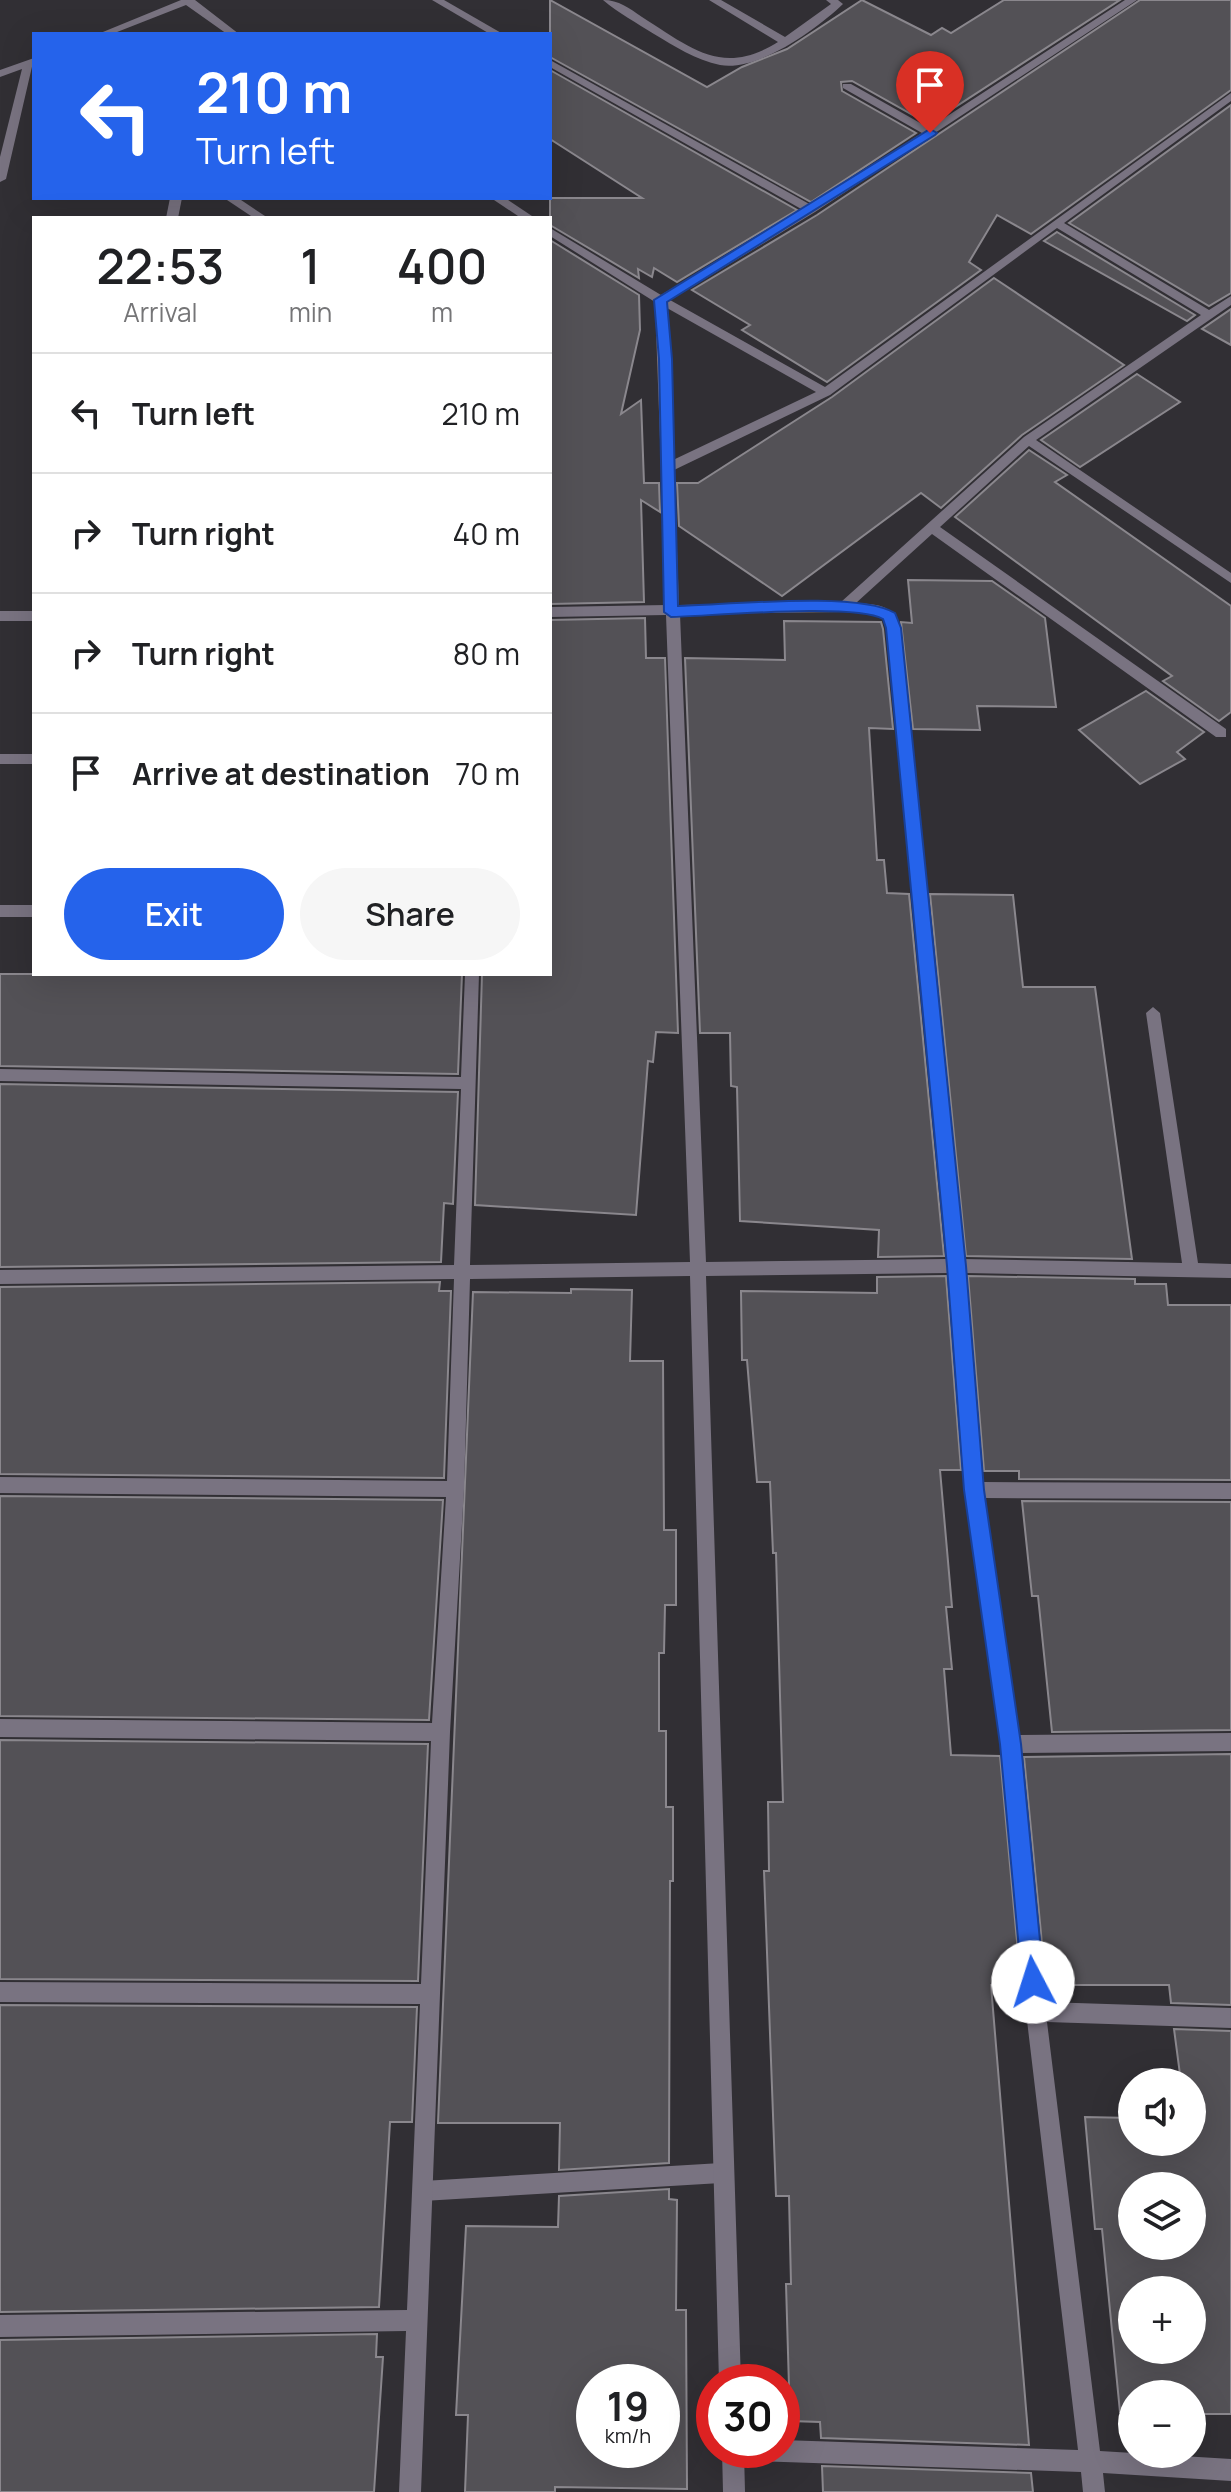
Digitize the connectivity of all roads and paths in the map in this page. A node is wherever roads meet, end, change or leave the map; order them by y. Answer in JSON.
{"nodes":[{"id":1,"x":188,"y":0,"type":"edge"},
{"id":2,"x":437,"y":0,"type":"edge"},
{"id":3,"x":608,"y":0,"type":"edge"},
{"id":4,"x":714,"y":0,"type":"edge"},
{"id":5,"x":1132,"y":0,"type":"edge"},
{"id":6,"x":634,"y":1,"type":"edge"},
{"id":7,"x":834,"y":2,"type":"edge"},
{"id":8,"x":622,"y":7,"type":"junction"},
{"id":9,"x":108,"y":32,"type":"edge"},
{"id":10,"x":230,"y":32,"type":"edge"},
{"id":11,"x":494,"y":32,"type":"edge"},
{"id":12,"x":784,"y":41,"type":"junction"},
{"id":13,"x":32,"y":62,"type":"edge"},
{"id":14,"x":552,"y":64,"type":"edge"},
{"id":15,"x":0,"y":74,"type":"edge"},
{"id":16,"x":847,"y":86,"type":"dead end"},
{"id":17,"x":1231,"y":96,"type":"edge"},
{"id":18,"x":930,"y":133,"type":"junction"},
{"id":19,"x":0,"y":179,"type":"edge"},
{"id":20,"x":233,"y":200,"type":"edge"},
{"id":21,"x":500,"y":200,"type":"edge"},
{"id":22,"x":811,"y":210,"type":"junction"},
{"id":23,"x":259,"y":216,"type":"edge"},
{"id":24,"x":526,"y":216,"type":"edge"},
{"id":25,"x":1058,"y":224,"type":"junction"},
{"id":26,"x":552,"y":232,"type":"edge"},
{"id":27,"x":661,"y":300,"type":"junction"},
{"id":28,"x":1231,"y":300,"type":"edge"},
{"id":29,"x":1211,"y":316,"type":"junction"},
{"id":30,"x":826,"y":392,"type":"junction"},
{"id":31,"x":1028,"y":440,"type":"junction"},
{"id":32,"x":666,"y":469,"type":"junction"},
{"id":33,"x":932,"y":528,"type":"junction"},
{"id":34,"x":1231,"y":579,"type":"edge"},
{"id":35,"x":844,"y":607,"type":"junction"},
{"id":36,"x":552,"y":612,"type":"edge"},
{"id":37,"x":671,"y":612,"type":"junction"},
{"id":38,"x":0,"y":616,"type":"edge"},
{"id":39,"x":32,"y":616,"type":"edge"},
{"id":40,"x":1221,"y":733,"type":"dead end"},
{"id":41,"x":0,"y":759,"type":"edge"},
{"id":42,"x":32,"y":759,"type":"edge"},
{"id":43,"x":0,"y":911,"type":"edge"},
{"id":44,"x":32,"y":911,"type":"edge"},
{"id":45,"x":472,"y":976,"type":"edge"},
{"id":46,"x":1153,"y":1013,"type":"dead end"},
{"id":47,"x":0,"y":1075,"type":"edge"},
{"id":48,"x":470,"y":1083,"type":"junction"},
{"id":49,"x":956,"y":1266,"type":"junction"},
{"id":50,"x":698,"y":1269,"type":"junction"},
{"id":51,"x":1191,"y":1271,"type":"junction"},
{"id":52,"x":1231,"y":1271,"type":"edge"},
{"id":53,"x":462,"y":1273,"type":"junction"},
{"id":54,"x":0,"y":1277,"type":"edge"},
{"id":55,"x":0,"y":1485,"type":"edge"},
{"id":56,"x":455,"y":1489,"type":"junction"},
{"id":57,"x":974,"y":1490,"type":"junction"},
{"id":58,"x":1231,"y":1491,"type":"edge"},
{"id":59,"x":0,"y":1728,"type":"edge"},
{"id":60,"x":441,"y":1732,"type":"junction"},
{"id":61,"x":1231,"y":1742,"type":"edge"},
{"id":62,"x":1011,"y":1744,"type":"junction"},
{"id":63,"x":0,"y":1992,"type":"edge"},
{"id":64,"x":432,"y":1994,"type":"junction"},
{"id":65,"x":1036,"y":2012,"type":"junction"},
{"id":66,"x":1231,"y":2018,"type":"edge"},
{"id":67,"x":721,"y":2173,"type":"junction"},
{"id":68,"x":423,"y":2191,"type":"junction"},
{"id":69,"x":418,"y":2320,"type":"junction"},
{"id":70,"x":0,"y":2326,"type":"edge"},
{"id":71,"x":729,"y":2364,"type":"edge"},
{"id":72,"x":800,"y":2452,"type":"edge"},
{"id":73,"x":1088,"y":2461,"type":"junction"},
{"id":74,"x":733,"y":2468,"type":"edge"},
{"id":75,"x":1231,"y":2470,"type":"edge"},
{"id":76,"x":410,"y":2492,"type":"edge"},
{"id":77,"x":734,"y":2492,"type":"edge"},
{"id":78,"x":1094,"y":2492,"type":"edge"}],
"edges":[{"from":1,"to":9,"type":"street"},
{"from":1,"to":10,"type":"street"},
{"from":2,"to":11,"type":"street"},
{"from":3,"to":8,"type":"street"},
{"from":4,"to":12,"type":"street"},
{"from":5,"to":18,"type":"street"},
{"from":6,"to":8,"type":"street"},
{"from":7,"to":12,"type":"street"},
{"from":8,"to":12,"type":"street"},
{"from":13,"to":15,"type":"street"},
{"from":13,"to":19,"type":"street"},
{"from":14,"to":22,"type":"street"},
{"from":16,"to":18,"type":"street"},
{"from":17,"to":25,"type":"street"},
{"from":18,"to":22,"type":"street"},
{"from":20,"to":23,"type":"street"},
{"from":21,"to":24,"type":"street"},
{"from":22,"to":27,"type":"street"},
{"from":25,"to":29,"type":"street"},
{"from":25,"to":30,"type":"street"},
{"from":26,"to":27,"type":"street"},
{"from":27,"to":30,"type":"street"},
{"from":27,"to":32,"type":"street"},
{"from":28,"to":29,"type":"street"},
{"from":29,"to":31,"type":"street"},
{"from":30,"to":32,"type":"street"},
{"from":31,"to":33,"type":"street"},
{"from":31,"to":34,"type":"street"},
{"from":32,"to":37,"type":"street"},
{"from":33,"to":35,"type":"street"},
{"from":33,"to":40,"type":"street"},
{"from":35,"to":37,"type":"street"},
{"from":35,"to":49,"type":"street"},
{"from":36,"to":37,"type":"street"},
{"from":37,"to":50,"type":"street"},
{"from":38,"to":39,"type":"street"},
{"from":41,"to":42,"type":"street"},
{"from":43,"to":44,"type":"street"},
{"from":45,"to":48,"type":"street"},
{"from":46,"to":51,"type":"street"},
{"from":47,"to":48,"type":"street"},
{"from":48,"to":53,"type":"street"},
{"from":49,"to":50,"type":"street"},
{"from":49,"to":51,"type":"street"},
{"from":49,"to":57,"type":"street"},
{"from":50,"to":53,"type":"street"},
{"from":50,"to":67,"type":"street"},
{"from":51,"to":52,"type":"street"},
{"from":53,"to":54,"type":"street"},
{"from":53,"to":56,"type":"street"},
{"from":55,"to":56,"type":"street"},
{"from":56,"to":60,"type":"street"},
{"from":57,"to":58,"type":"street"},
{"from":57,"to":62,"type":"street"},
{"from":59,"to":60,"type":"street"},
{"from":60,"to":64,"type":"street"},
{"from":61,"to":62,"type":"street"},
{"from":62,"to":65,"type":"street"},
{"from":63,"to":64,"type":"street"},
{"from":64,"to":68,"type":"street"},
{"from":65,"to":66,"type":"street"},
{"from":65,"to":73,"type":"street"},
{"from":67,"to":68,"type":"street"},
{"from":67,"to":71,"type":"street"},
{"from":68,"to":69,"type":"street"},
{"from":69,"to":70,"type":"street"},
{"from":69,"to":76,"type":"street"},
{"from":72,"to":73,"type":"street"},
{"from":73,"to":75,"type":"street"},
{"from":73,"to":78,"type":"street"},
{"from":74,"to":77,"type":"street"}]}
